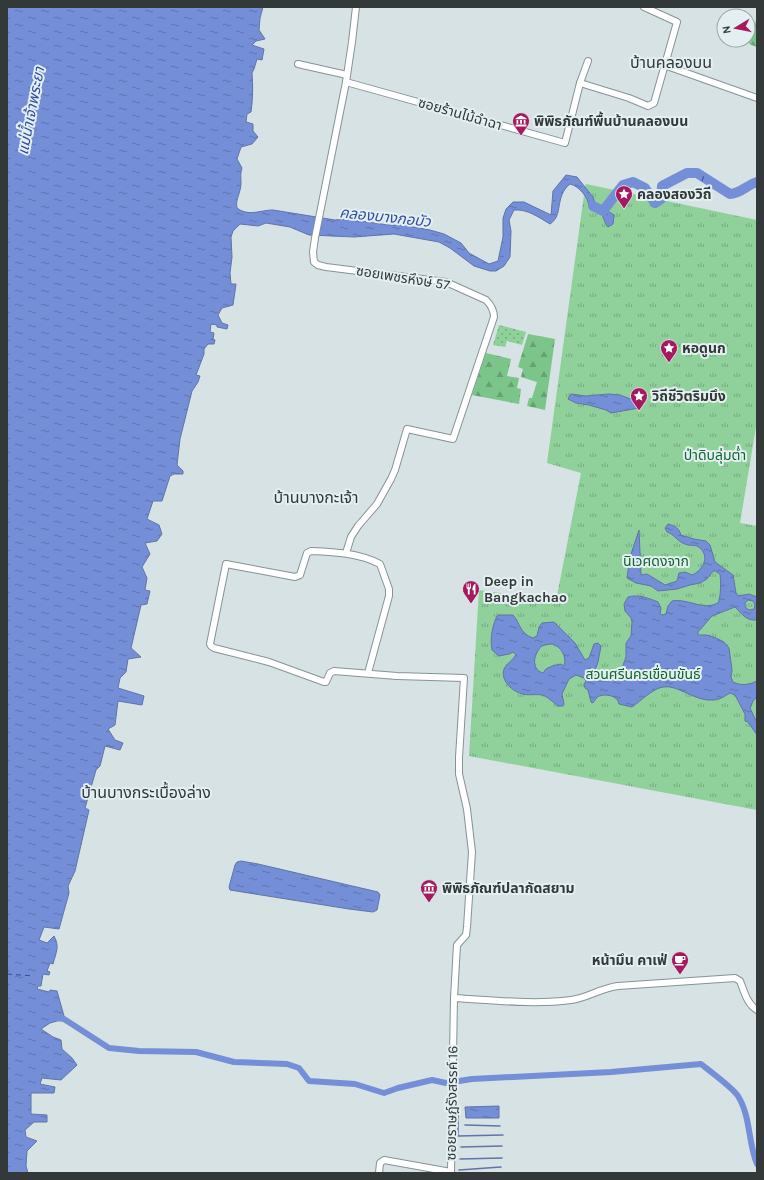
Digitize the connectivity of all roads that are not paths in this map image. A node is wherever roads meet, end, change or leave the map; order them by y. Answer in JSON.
{"nodes":[{"id":1,"x":356,"y":7,"type":"edge"},
{"id":2,"x":644,"y":7,"type":"edge"},
{"id":3,"x":588,"y":61,"type":"dead end"},
{"id":4,"x":298,"y":64,"type":"dead end"},
{"id":5,"x":664,"y":65,"type":"junction"},
{"id":6,"x":347,"y":75,"type":"junction"},
{"id":7,"x":346,"y":82,"type":"junction"},
{"id":8,"x":580,"y":83,"type":"junction"},
{"id":9,"x":757,"y":98,"type":"edge"},
{"id":10,"x":346,"y":553,"type":"junction"},
{"id":11,"x":368,"y":674,"type":"junction"},
{"id":12,"x":454,"y":998,"type":"junction"},
{"id":13,"x":757,"y":1010,"type":"edge"},
{"id":14,"x":379,"y":1173,"type":"edge"}],
"edges":[{"from":1,"to":6,"type":"street","name":"ซอยเพชรหึงษ์ 57"},
{"from":2,"to":5,"type":"street"},
{"from":3,"to":8,"type":"street"},
{"from":4,"to":6,"type":"street"},
{"from":5,"to":8,"type":"street"},
{"from":5,"to":9,"type":"street"},
{"from":6,"to":7,"type":"street","name":"ซอยเพชรหึงษ์ 57"},
{"from":7,"to":8,"type":"street","name":"ซอยร้านไม้ฉำฉา"},
{"from":7,"to":10,"type":"street","name":"ซอยเพชรหึงษ์ 57"},
{"from":10,"to":11,"type":"street"},
{"from":10,"to":11,"type":"street"},
{"from":11,"to":12,"type":"street","name":"ซอยราษฎ์รังสรรค์ 16"},
{"from":12,"to":13,"type":"street"},
{"from":12,"to":14,"type":"street","name":"ซอยราษฎ์รังสรรค์ 16"}]}
